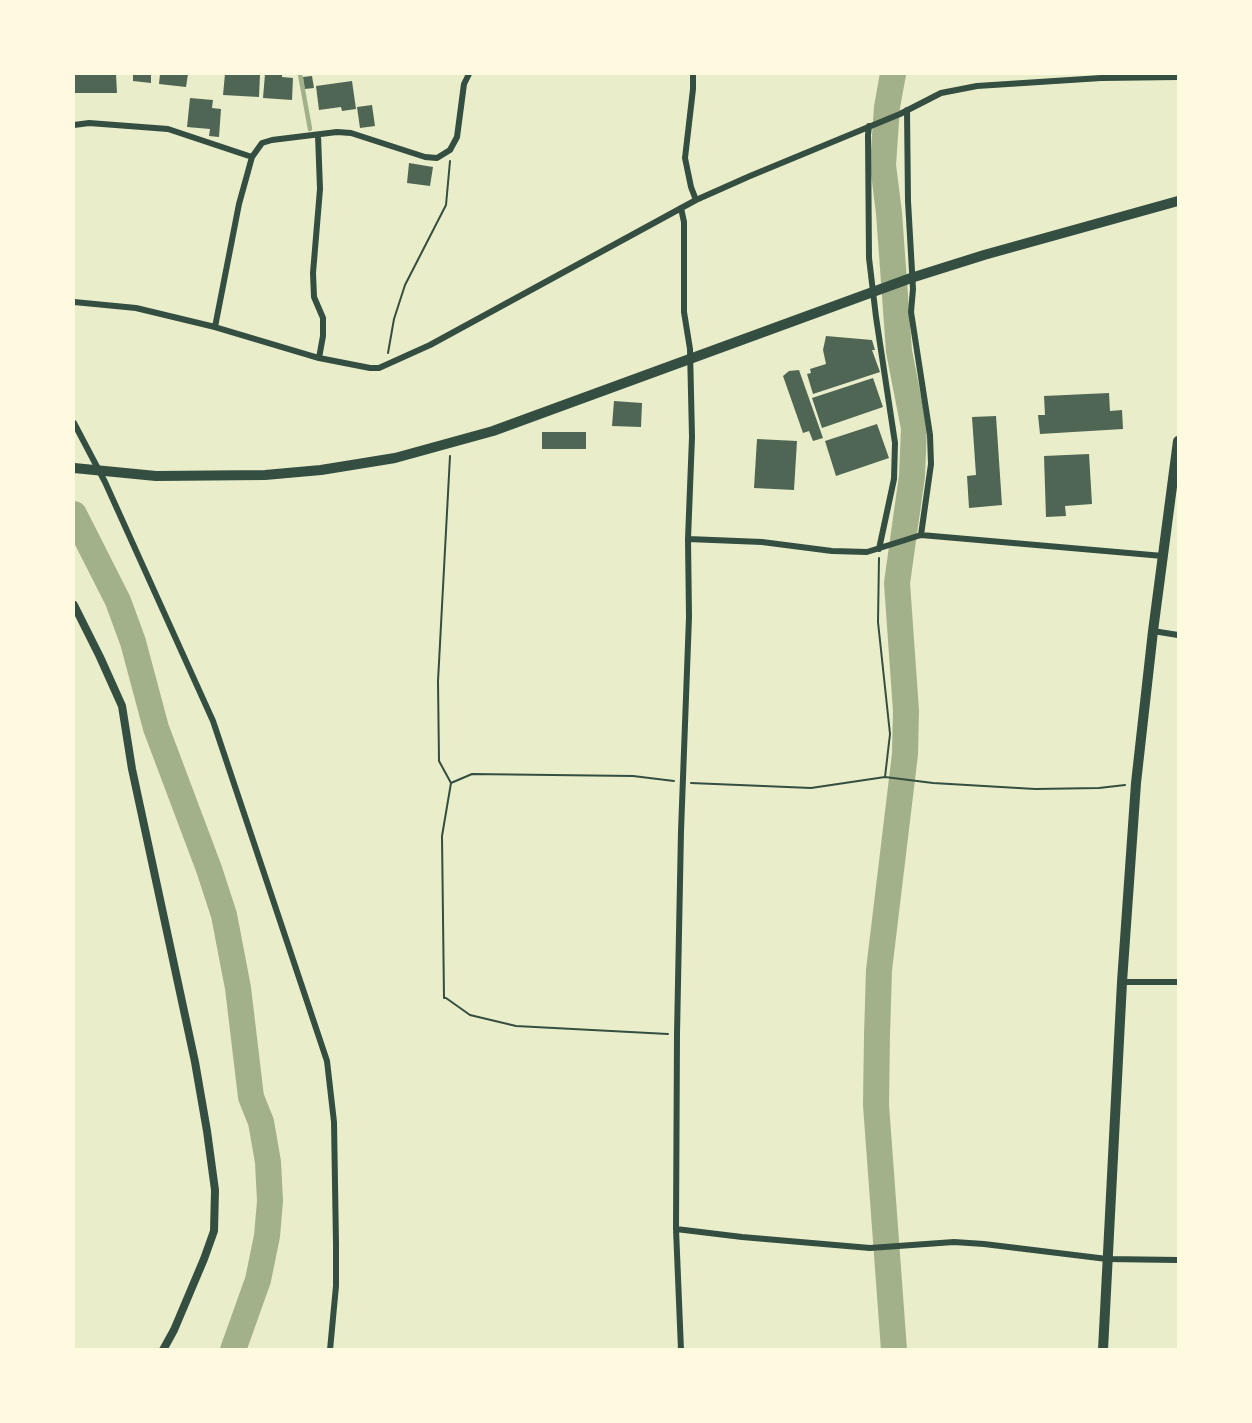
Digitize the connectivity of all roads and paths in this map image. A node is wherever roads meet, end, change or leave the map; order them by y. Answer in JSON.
{"nodes":[{"id":1,"x":469,"y":74,"type":"edge"},
{"id":2,"x":693,"y":74,"type":"edge"},
{"id":3,"x":1179,"y":77,"type":"edge"},
{"id":4,"x":907,"y":110,"type":"junction"},
{"id":5,"x":74,"y":125,"type":"edge"},
{"id":6,"x":872,"y":125,"type":"junction"},
{"id":7,"x":318,"y":135,"type":"junction"},
{"id":8,"x":450,"y":150,"type":"junction"},
{"id":9,"x":252,"y":157,"type":"junction"},
{"id":10,"x":696,"y":200,"type":"junction"},
{"id":11,"x":1179,"y":201,"type":"edge"},
{"id":12,"x":681,"y":208,"type":"junction"},
{"id":13,"x":909,"y":279,"type":"junction"},
{"id":14,"x":876,"y":291,"type":"junction"},
{"id":15,"x":74,"y":302,"type":"edge"},
{"id":16,"x":215,"y":327,"type":"junction"},
{"id":17,"x":319,"y":358,"type":"junction"},
{"id":18,"x":690,"y":359,"type":"junction"},
{"id":19,"x":391,"y":364,"type":"junction"},
{"id":20,"x":74,"y":423,"type":"edge"},
{"id":21,"x":1179,"y":441,"type":"edge"},
{"id":22,"x":451,"y":444,"type":"junction"},
{"id":23,"x":74,"y":468,"type":"edge"},
{"id":24,"x":98,"y":470,"type":"junction"},
{"id":25,"x":918,"y":536,"type":"junction"},
{"id":26,"x":688,"y":539,"type":"junction"},
{"id":27,"x":879,"y":549,"type":"junction"},
{"id":28,"x":1163,"y":556,"type":"junction"},
{"id":29,"x":74,"y":605,"type":"edge"},
{"id":30,"x":1153,"y":631,"type":"junction"},
{"id":31,"x":1179,"y":635,"type":"edge"},
{"id":32,"x":885,"y":777,"type":"junction"},
{"id":33,"x":683,"y":782,"type":"junction"},
{"id":34,"x":451,"y":783,"type":"junction"},
{"id":35,"x":1136,"y":783,"type":"junction"},
{"id":36,"x":1122,"y":982,"type":"junction"},
{"id":37,"x":1179,"y":982,"type":"edge"},
{"id":38,"x":677,"y":1034,"type":"junction"},
{"id":39,"x":676,"y":1229,"type":"junction"},
{"id":40,"x":1107,"y":1259,"type":"junction"},
{"id":41,"x":1179,"y":1260,"type":"edge"},
{"id":42,"x":163,"y":1350,"type":"edge"},
{"id":43,"x":330,"y":1350,"type":"edge"},
{"id":44,"x":681,"y":1350,"type":"edge"},
{"id":45,"x":1103,"y":1350,"type":"edge"}],
"edges":[{"from":1,"to":8,"type":"street"},
{"from":2,"to":10,"type":"street"},
{"from":3,"to":4,"type":"street"},
{"from":4,"to":6,"type":"street"},
{"from":4,"to":13,"type":"street"},
{"from":5,"to":9,"type":"street"},
{"from":6,"to":10,"type":"street"},
{"from":6,"to":14,"type":"street"},
{"from":7,"to":8,"type":"street"},
{"from":7,"to":9,"type":"street"},
{"from":7,"to":17,"type":"street"},
{"from":8,"to":19,"type":"path"},
{"from":9,"to":16,"type":"street"},
{"from":10,"to":12,"type":"street"},
{"from":11,"to":13,"type":"main road"},
{"from":12,"to":18,"type":"street"},
{"from":12,"to":19,"type":"street"},
{"from":13,"to":14,"type":"main road"},
{"from":13,"to":25,"type":"street"},
{"from":14,"to":18,"type":"main road"},
{"from":14,"to":27,"type":"street"},
{"from":15,"to":16,"type":"street"},
{"from":16,"to":17,"type":"street"},
{"from":17,"to":19,"type":"street"},
{"from":18,"to":22,"type":"main road"},
{"from":18,"to":26,"type":"street"},
{"from":20,"to":24,"type":"street"},
{"from":21,"to":28,"type":"main road"},
{"from":22,"to":24,"type":"main road"},
{"from":22,"to":34,"type":"path"},
{"from":23,"to":24,"type":"main road"},
{"from":24,"to":43,"type":"street"},
{"from":25,"to":27,"type":"street"},
{"from":25,"to":28,"type":"street"},
{"from":26,"to":27,"type":"street"},
{"from":26,"to":33,"type":"street"},
{"from":27,"to":32,"type":"path"},
{"from":28,"to":30,"type":"main road"},
{"from":29,"to":42,"type":"street"},
{"from":30,"to":31,"type":"street"},
{"from":30,"to":35,"type":"main road"},
{"from":32,"to":33,"type":"path"},
{"from":32,"to":35,"type":"path"},
{"from":33,"to":34,"type":"path"},
{"from":33,"to":38,"type":"street"},
{"from":34,"to":38,"type":"path"},
{"from":35,"to":36,"type":"main road"},
{"from":36,"to":37,"type":"street"},
{"from":36,"to":40,"type":"main road"},
{"from":38,"to":39,"type":"street"},
{"from":39,"to":40,"type":"street"},
{"from":39,"to":44,"type":"street"},
{"from":40,"to":41,"type":"street"},
{"from":40,"to":45,"type":"main road"}]}
